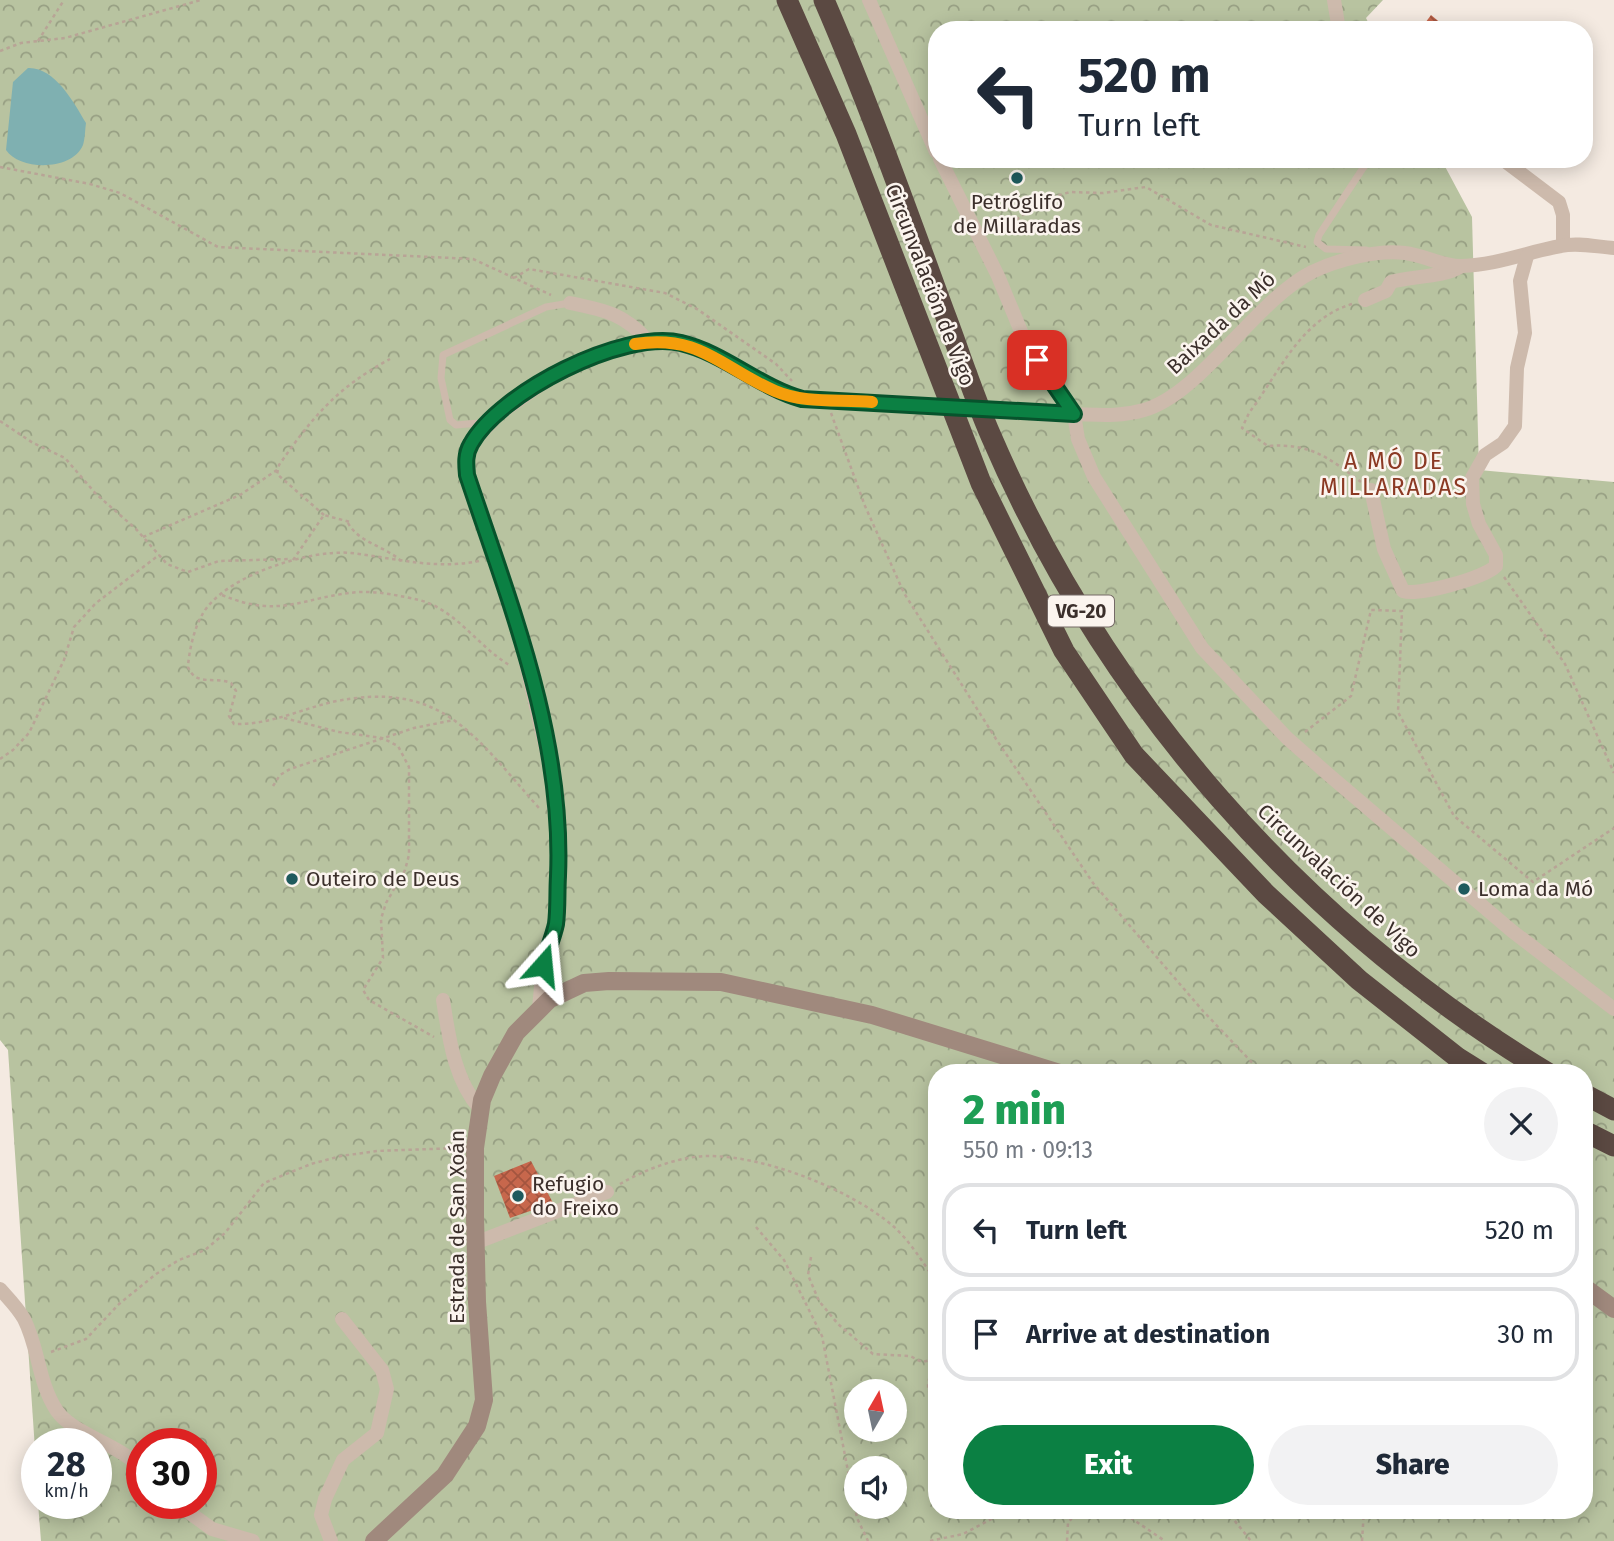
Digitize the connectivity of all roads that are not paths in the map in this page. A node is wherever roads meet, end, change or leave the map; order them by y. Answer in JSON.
{"nodes":[{"id":1,"x":787,"y":0,"type":"edge"},
{"id":2,"x":824,"y":0,"type":"edge"},
{"id":3,"x":869,"y":0,"type":"edge"},
{"id":4,"x":1334,"y":0,"type":"edge"},
{"id":5,"x":1338,"y":21,"type":"edge"},
{"id":6,"x":928,"y":134,"type":"edge"},
{"id":7,"x":944,"y":168,"type":"edge"},
{"id":8,"x":1363,"y":168,"type":"edge"},
{"id":9,"x":1514,"y":168,"type":"edge"},
{"id":10,"x":1563,"y":245,"type":"junction"},
{"id":11,"x":1614,"y":248,"type":"edge"},
{"id":12,"x":1382,"y":253,"type":"junction"},
{"id":13,"x":1527,"y":256,"type":"junction"},
{"id":14,"x":1460,"y":267,"type":"junction"},
{"id":15,"x":1365,"y":300,"type":"road end"},
{"id":16,"x":570,"y":303,"type":"joint"},
{"id":17,"x":649,"y":342,"type":"junction"},
{"id":18,"x":1074,"y":414,"type":"junction"},
{"id":19,"x":490,"y":422,"type":"junction"},
{"id":20,"x":1371,"y":490,"type":"road end"},
{"id":21,"x":443,"y":1000,"type":"dead end"},
{"id":22,"x":539,"y":1009,"type":"junction"},
{"id":23,"x":1614,"y":1009,"type":"edge"},
{"id":24,"x":1031,"y":1064,"type":"edge"},
{"id":25,"x":1468,"y":1064,"type":"edge"},
{"id":26,"x":1534,"y":1064,"type":"edge"},
{"id":27,"x":1593,"y":1099,"type":"edge"},
{"id":28,"x":480,"y":1109,"type":"junction"},
{"id":29,"x":1614,"y":1110,"type":"edge"},
{"id":30,"x":1593,"y":1136,"type":"edge"},
{"id":31,"x":1614,"y":1146,"type":"edge"},
{"id":32,"x":607,"y":1192,"type":"road end"},
{"id":33,"x":475,"y":1243,"type":"junction"},
{"id":34,"x":0,"y":1289,"type":"edge"},
{"id":35,"x":1593,"y":1294,"type":"edge"},
{"id":36,"x":1614,"y":1309,"type":"edge"},
{"id":37,"x":342,"y":1319,"type":"dead end"},
{"id":38,"x":126,"y":1455,"type":"edge"},
{"id":39,"x":198,"y":1519,"type":"edge"},
{"id":40,"x":253,"y":1541,"type":"edge"},
{"id":41,"x":331,"y":1541,"type":"edge"},
{"id":42,"x":374,"y":1541,"type":"edge"}],
"edges":[{"from":1,"to":25,"type":"highway","name":"Circunvalación de Vigo","number":"VG-20"},
{"from":2,"to":26,"type":"highway","name":"Circunvalación de Vigo","number":"VG-20"},
{"from":3,"to":6,"type":"street"},
{"from":4,"to":5,"type":"street"},
{"from":7,"to":18,"type":"street"},
{"from":8,"to":12,"type":"lane"},
{"from":9,"to":10,"type":"street"},
{"from":10,"to":11,"type":"street","name":"Baixada da Mó"},
{"from":10,"to":13,"type":"street","name":"Baixada da Mó"},
{"from":12,"to":14,"type":"street","name":"Baixada da Mó"},
{"from":12,"to":18,"type":"street","name":"Baixada da Mó"},
{"from":13,"to":14,"type":"street","name":"Baixada da Mó"},
{"from":13,"to":20,"type":"street"},
{"from":14,"to":15,"type":"street"},
{"from":16,"to":17,"type":"street"},
{"from":16,"to":19,"type":"lane"},
{"from":17,"to":18,"type":"street","name":"Baixada da Mó","bridge":true},
{"from":17,"to":19,"type":"street","name":"Baixada da Mó"},
{"from":18,"to":23,"type":"street"},
{"from":19,"to":22,"type":"street","name":"Baixada da Mó"},
{"from":21,"to":28,"type":"street"},
{"from":22,"to":24,"type":"street","name":"Estrada de San Xoán"},
{"from":22,"to":28,"type":"street","name":"Estrada de San Xoán"},
{"from":27,"to":29,"type":"highway"},
{"from":28,"to":33,"type":"street","name":"Estrada de San Xoán"},
{"from":30,"to":31,"type":"highway"},
{"from":32,"to":33,"type":"street"},
{"from":33,"to":42,"type":"street","name":"Estrada de San Xoán"},
{"from":34,"to":38,"type":"street"},
{"from":35,"to":36,"type":"street"},
{"from":37,"to":41,"type":"street"},
{"from":39,"to":40,"type":"street"}]}
